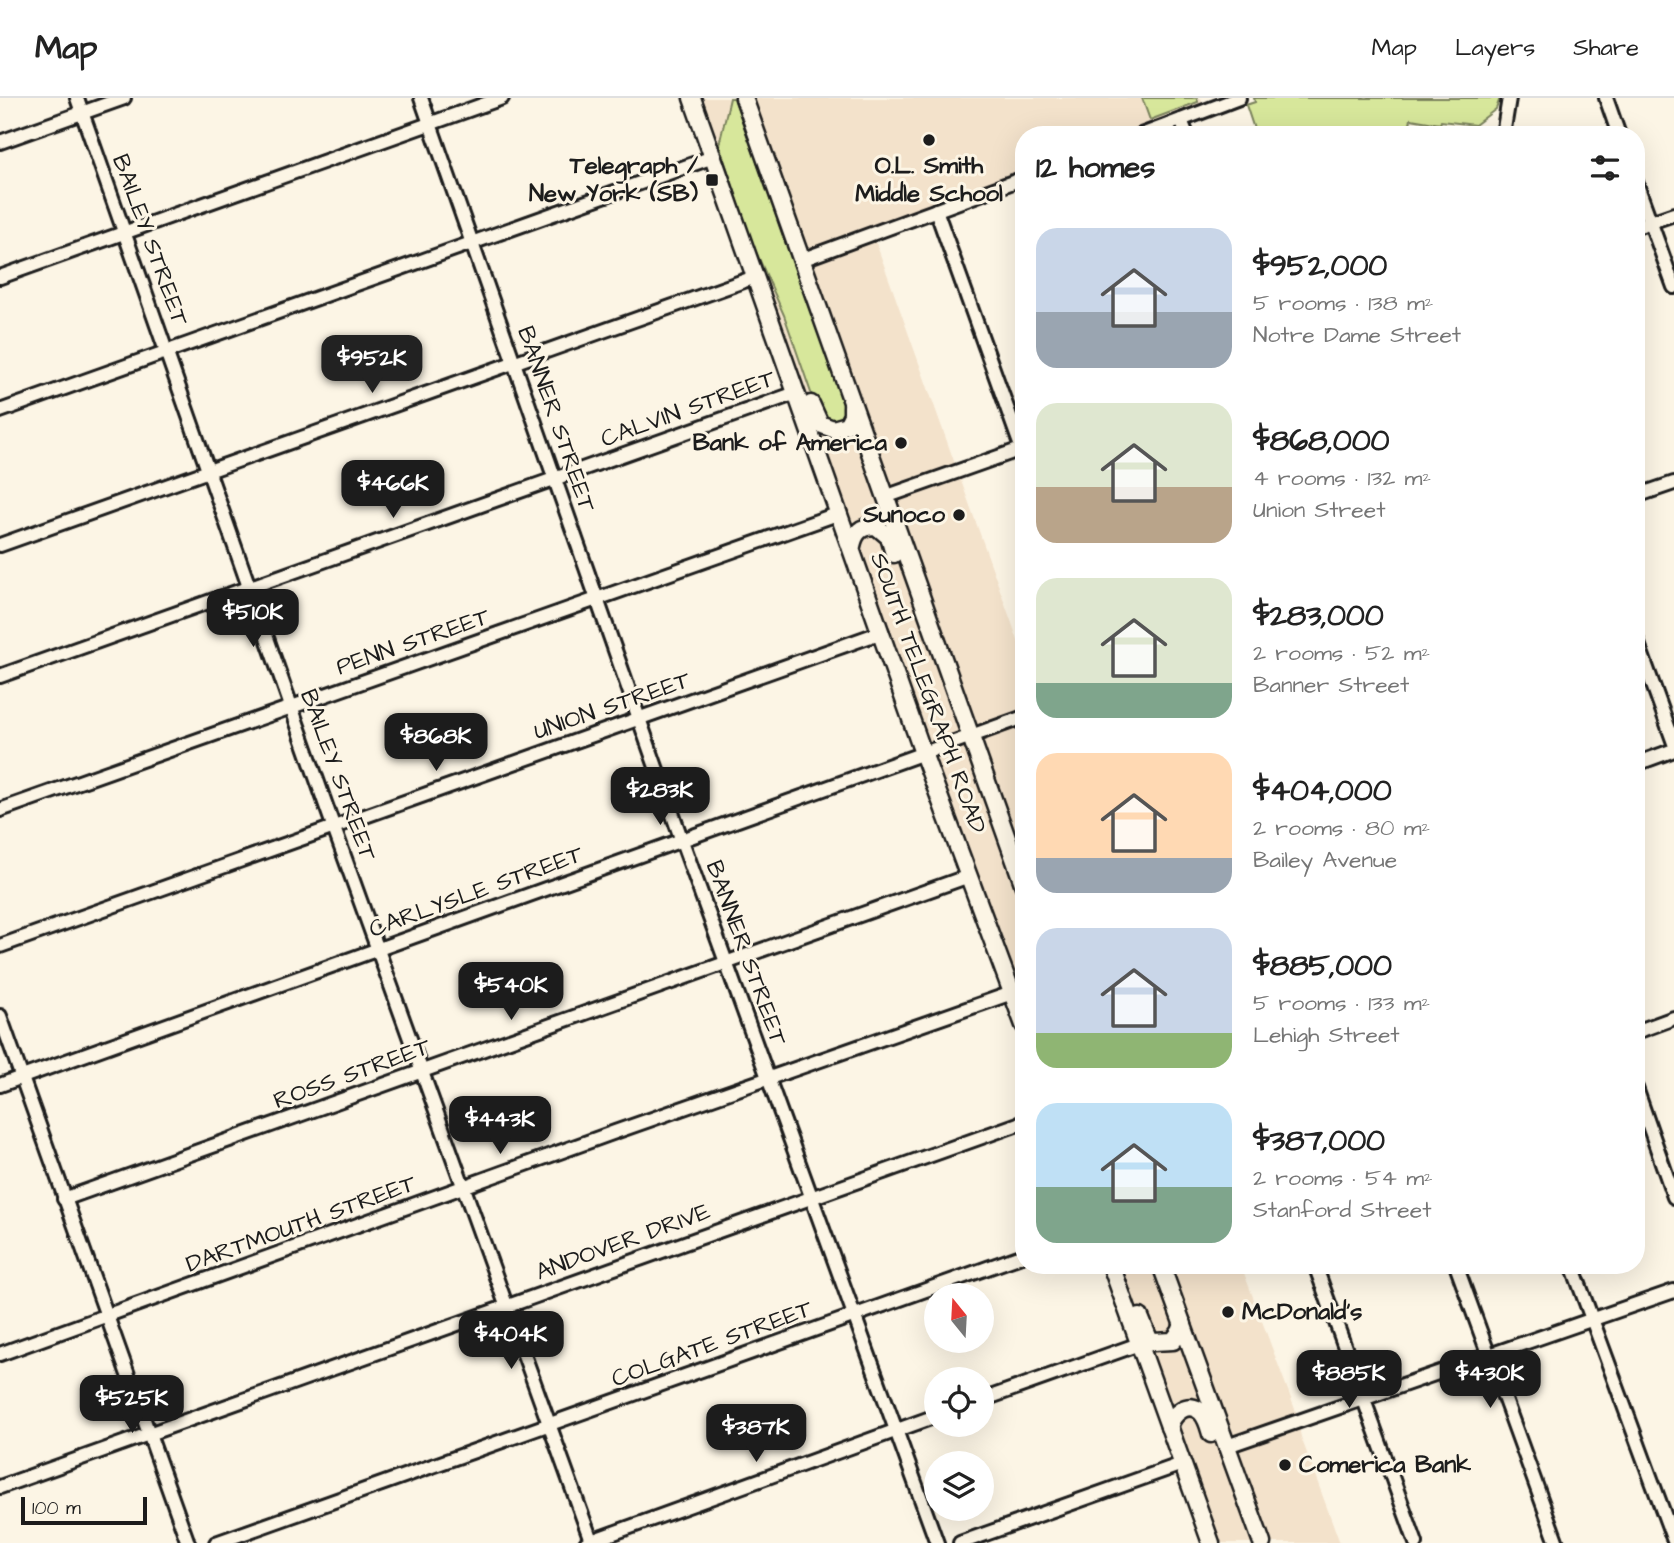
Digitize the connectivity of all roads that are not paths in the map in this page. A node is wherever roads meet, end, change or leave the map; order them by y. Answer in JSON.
{"nodes":[{"id":1,"x":77,"y":98,"type":"edge"},
{"id":2,"x":124,"y":98,"type":"edge"},
{"id":3,"x":421,"y":98,"type":"edge"},
{"id":4,"x":502,"y":98,"type":"edge"},
{"id":5,"x":692,"y":98,"type":"edge"},
{"id":6,"x":744,"y":98,"type":"edge"},
{"id":7,"x":1239,"y":98,"type":"edge"},
{"id":8,"x":1509,"y":98,"type":"edge"},
{"id":9,"x":1606,"y":98,"type":"edge"},
{"id":10,"x":1209,"y":104,"type":"edge"},
{"id":11,"x":83,"y":113,"type":"junction"},
{"id":12,"x":1181,"y":120,"type":"junction"},
{"id":13,"x":430,"y":124,"type":"junction"},
{"id":14,"x":1165,"y":126,"type":"edge"},
{"id":15,"x":1183,"y":126,"type":"edge"},
{"id":16,"x":1504,"y":126,"type":"edge"},
{"id":17,"x":1616,"y":126,"type":"edge"},
{"id":18,"x":0,"y":142,"type":"edge"},
{"id":19,"x":713,"y":157,"type":"junction"},
{"id":20,"x":1015,"y":181,"type":"edge"},
{"id":21,"x":1645,"y":206,"type":"edge"},
{"id":22,"x":936,"y":210,"type":"junction"},
{"id":23,"x":1674,"y":214,"type":"edge"},
{"id":24,"x":1651,"y":222,"type":"junction"},
{"id":25,"x":1645,"y":224,"type":"edge"},
{"id":26,"x":126,"y":232,"type":"junction"},
{"id":27,"x":472,"y":243,"type":"junction"},
{"id":28,"x":748,"y":258,"type":"junction"},
{"id":29,"x":801,"y":260,"type":"junction"},
{"id":30,"x":0,"y":277,"type":"edge"},
{"id":31,"x":755,"y":277,"type":"junction"},
{"id":32,"x":1674,"y":288,"type":"edge"},
{"id":33,"x":168,"y":351,"type":"junction"},
{"id":34,"x":514,"y":362,"type":"junction"},
{"id":35,"x":796,"y":393,"type":"junction"},
{"id":36,"x":852,"y":406,"type":"junction"},
{"id":37,"x":0,"y":411,"type":"edge"},
{"id":38,"x":1015,"y":429,"type":"edge"},
{"id":39,"x":1015,"y":454,"type":"edge"},
{"id":40,"x":208,"y":471,"type":"junction"},
{"id":41,"x":555,"y":479,"type":"junction"},
{"id":42,"x":1674,"y":483,"type":"edge"},
{"id":43,"x":1645,"y":493,"type":"edge"},
{"id":44,"x":885,"y":498,"type":"junction"},
{"id":45,"x":840,"y":513,"type":"junction"},
{"id":46,"x":0,"y":545,"type":"edge"},
{"id":47,"x":852,"y":546,"type":"junction"},
{"id":48,"x":250,"y":588,"type":"junction"},
{"id":49,"x":598,"y":599,"type":"junction"},
{"id":50,"x":883,"y":632,"type":"junction"},
{"id":51,"x":1645,"y":663,"type":"edge"},
{"id":52,"x":0,"y":676,"type":"edge"},
{"id":53,"x":950,"y":679,"type":"junction"},
{"id":54,"x":292,"y":707,"type":"junction"},
{"id":55,"x":639,"y":718,"type":"junction"},
{"id":56,"x":1015,"y":720,"type":"edge"},
{"id":57,"x":970,"y":737,"type":"junction"},
{"id":58,"x":1674,"y":743,"type":"edge"},
{"id":59,"x":1674,"y":750,"type":"edge"},
{"id":60,"x":923,"y":753,"type":"junction"},
{"id":61,"x":1645,"y":761,"type":"edge"},
{"id":62,"x":0,"y":810,"type":"edge"},
{"id":63,"x":334,"y":827,"type":"junction"},
{"id":64,"x":682,"y":841,"type":"junction"},
{"id":65,"x":1015,"y":861,"type":"edge"},
{"id":66,"x":967,"y":868,"type":"junction"},
{"id":67,"x":0,"y":946,"type":"edge"},
{"id":68,"x":378,"y":949,"type":"junction"},
{"id":69,"x":727,"y":963,"type":"junction"},
{"id":70,"x":1015,"y":987,"type":"edge"},
{"id":71,"x":1015,"y":995,"type":"edge"},
{"id":72,"x":0,"y":1016,"type":"edge"},
{"id":73,"x":1674,"y":1018,"type":"edge"},
{"id":74,"x":1645,"y":1029,"type":"edge"},
{"id":75,"x":422,"y":1071,"type":"junction"},
{"id":76,"x":21,"y":1077,"type":"junction"},
{"id":77,"x":769,"y":1079,"type":"junction"},
{"id":78,"x":0,"y":1085,"type":"edge"},
{"id":79,"x":1645,"y":1114,"type":"edge"},
{"id":80,"x":1015,"y":1125,"type":"edge"},
{"id":81,"x":463,"y":1188,"type":"junction"},
{"id":82,"x":812,"y":1196,"type":"junction"},
{"id":83,"x":1674,"y":1196,"type":"edge"},
{"id":84,"x":64,"y":1199,"type":"junction"},
{"id":85,"x":1015,"y":1258,"type":"edge"},
{"id":86,"x":1114,"y":1274,"type":"edge"},
{"id":87,"x":1124,"y":1274,"type":"edge"},
{"id":88,"x":1164,"y":1274,"type":"edge"},
{"id":89,"x":1318,"y":1274,"type":"edge"},
{"id":90,"x":1459,"y":1274,"type":"edge"},
{"id":91,"x":1575,"y":1274,"type":"edge"},
{"id":92,"x":1674,"y":1291,"type":"edge"},
{"id":93,"x":506,"y":1306,"type":"junction"},
{"id":94,"x":854,"y":1315,"type":"junction"},
{"id":95,"x":106,"y":1316,"type":"junction"},
{"id":96,"x":1591,"y":1319,"type":"junction"},
{"id":97,"x":1183,"y":1324,"type":"junction"},
{"id":98,"x":1139,"y":1344,"type":"junction"},
{"id":99,"x":0,"y":1354,"type":"edge"},
{"id":100,"x":1488,"y":1355,"type":"junction"},
{"id":101,"x":994,"y":1396,"type":"edge"},
{"id":102,"x":1362,"y":1398,"type":"junction"},
{"id":103,"x":924,"y":1420,"type":"edge"},
{"id":104,"x":548,"y":1424,"type":"junction"},
{"id":105,"x":1169,"y":1427,"type":"junction"},
{"id":106,"x":897,"y":1430,"type":"junction"},
{"id":107,"x":149,"y":1434,"type":"junction"},
{"id":108,"x":1227,"y":1446,"type":"junction"},
{"id":109,"x":1182,"y":1464,"type":"junction"},
{"id":110,"x":0,"y":1487,"type":"edge"},
{"id":111,"x":1674,"y":1541,"type":"edge"},
{"id":112,"x":590,"y":1542,"type":"edge"},
{"id":113,"x":188,"y":1543,"type":"edge"},
{"id":114,"x":216,"y":1543,"type":"edge"},
{"id":115,"x":937,"y":1543,"type":"edge"},
{"id":116,"x":960,"y":1543,"type":"edge"},
{"id":117,"x":1212,"y":1543,"type":"edge"},
{"id":118,"x":1255,"y":1543,"type":"edge"},
{"id":119,"x":1262,"y":1543,"type":"edge"},
{"id":120,"x":1416,"y":1543,"type":"edge"},
{"id":121,"x":1557,"y":1543,"type":"edge"}],
"edges":[{"from":1,"to":11,"type":"street","name":"BAILEY STREET"},
{"from":2,"to":11,"type":"street"},
{"from":3,"to":13,"type":"street","name":"BANNER STREET"},
{"from":4,"to":13,"type":"street"},
{"from":5,"to":19,"type":"main road","name":"SOUTH TELEGRAPH ROAD"},
{"from":6,"to":29,"type":"main road","name":"SOUTH TELEGRAPH ROAD"},
{"from":7,"to":10,"type":"street"},
{"from":8,"to":16,"type":"street"},
{"from":9,"to":17,"type":"street"},
{"from":10,"to":12,"type":"street"},
{"from":11,"to":18,"type":"street"},
{"from":11,"to":26,"type":"street","name":"BAILEY STREET"},
{"from":12,"to":14,"type":"street"},
{"from":12,"to":15,"type":"street"},
{"from":13,"to":26,"type":"street"},
{"from":13,"to":27,"type":"street","name":"BANNER STREET"},
{"from":19,"to":27,"type":"street"},
{"from":19,"to":28,"type":"main road","name":"SOUTH TELEGRAPH ROAD"},
{"from":20,"to":22,"type":"street"},
{"from":21,"to":24,"type":"street"},
{"from":22,"to":29,"type":"street"},
{"from":22,"to":38,"type":"street"},
{"from":23,"to":24,"type":"street"},
{"from":24,"to":25,"type":"street"},
{"from":24,"to":32,"type":"street"},
{"from":26,"to":30,"type":"street"},
{"from":26,"to":33,"type":"street","name":"BAILEY STREET"},
{"from":27,"to":33,"type":"street"},
{"from":27,"to":34,"type":"street","name":"BANNER STREET"},
{"from":28,"to":31,"type":"main road","name":"SOUTH TELEGRAPH ROAD"},
{"from":28,"to":36,"type":"main road"},
{"from":29,"to":36,"type":"main road","name":"SOUTH TELEGRAPH ROAD"},
{"from":31,"to":34,"type":"street"},
{"from":31,"to":35,"type":"main road","name":"SOUTH TELEGRAPH ROAD"},
{"from":33,"to":37,"type":"street"},
{"from":33,"to":40,"type":"street","name":"BAILEY STREET"},
{"from":34,"to":40,"type":"street"},
{"from":34,"to":41,"type":"street","name":"BANNER STREET"},
{"from":35,"to":41,"type":"street","name":"CALVIN STREET"},
{"from":35,"to":45,"type":"main road","name":"SOUTH TELEGRAPH ROAD"},
{"from":36,"to":44,"type":"main road","name":"SOUTH TELEGRAPH ROAD"},
{"from":39,"to":44,"type":"street"},
{"from":40,"to":46,"type":"street"},
{"from":40,"to":48,"type":"street","name":"BAILEY STREET"},
{"from":41,"to":48,"type":"street","name":"CALVIN STREET"},
{"from":41,"to":49,"type":"street","name":"BANNER STREET"},
{"from":42,"to":43,"type":"street"},
{"from":44,"to":53,"type":"main road","name":"SOUTH TELEGRAPH ROAD"},
{"from":45,"to":47,"type":"main road","name":"SOUTH TELEGRAPH ROAD"},
{"from":45,"to":49,"type":"street","name":"PENN STREET"},
{"from":47,"to":50,"type":"main road","name":"SOUTH TELEGRAPH ROAD"},
{"from":47,"to":53,"type":"main road"},
{"from":48,"to":52,"type":"street","name":"CALVIN STREET"},
{"from":48,"to":54,"type":"street","name":"BAILEY STREET"},
{"from":49,"to":54,"type":"street","name":"PENN STREET"},
{"from":49,"to":55,"type":"street","name":"BANNER STREET"},
{"from":50,"to":55,"type":"street","name":"UNION STREET"},
{"from":50,"to":60,"type":"main road","name":"SOUTH TELEGRAPH ROAD"},
{"from":51,"to":58,"type":"street"},
{"from":53,"to":57,"type":"main road","name":"SOUTH TELEGRAPH ROAD"},
{"from":54,"to":62,"type":"street","name":"PENN STREET"},
{"from":54,"to":63,"type":"street","name":"BAILEY STREET"},
{"from":55,"to":63,"type":"street","name":"UNION STREET"},
{"from":55,"to":64,"type":"street","name":"BANNER STREET"},
{"from":56,"to":57,"type":"street","name":"CARLYSLE STREET"},
{"from":57,"to":60,"type":"street","name":"CARLYSLE STREET"},
{"from":57,"to":65,"type":"main road","name":"SOUTH TELEGRAPH ROAD"},
{"from":59,"to":61,"type":"street"},
{"from":60,"to":64,"type":"street","name":"CARLYSLE STREET"},
{"from":60,"to":66,"type":"main road","name":"SOUTH TELEGRAPH ROAD"},
{"from":63,"to":67,"type":"street","name":"UNION STREET"},
{"from":63,"to":68,"type":"street","name":"BAILEY STREET"},
{"from":64,"to":68,"type":"street","name":"CARLYSLE STREET"},
{"from":64,"to":69,"type":"street","name":"BANNER STREET"},
{"from":66,"to":69,"type":"street","name":"ROSS STREET"},
{"from":66,"to":70,"type":"main road","name":"SOUTH TELEGRAPH ROAD"},
{"from":68,"to":75,"type":"street","name":"BAILEY STREET"},
{"from":68,"to":76,"type":"street","name":"CARLYSLE STREET"},
{"from":69,"to":75,"type":"street","name":"ROSS STREET"},
{"from":69,"to":77,"type":"street","name":"BANNER STREET"},
{"from":71,"to":77,"type":"street","name":"DARTMOUTH STREET"},
{"from":72,"to":76,"type":"street"},
{"from":73,"to":74,"type":"street"},
{"from":75,"to":81,"type":"street","name":"BAILEY STREET"},
{"from":75,"to":84,"type":"street","name":"ROSS STREET"},
{"from":76,"to":78,"type":"street","name":"CARLYSLE STREET"},
{"from":76,"to":84,"type":"street"},
{"from":77,"to":81,"type":"street","name":"DARTMOUTH STREET"},
{"from":77,"to":82,"type":"street","name":"BANNER STREET"},
{"from":79,"to":83,"type":"street"},
{"from":80,"to":82,"type":"street","name":"ANDOVER DRIVE"},
{"from":81,"to":93,"type":"street","name":"BAILEY STREET"},
{"from":81,"to":95,"type":"street","name":"DARTMOUTH STREET"},
{"from":82,"to":93,"type":"street","name":"ANDOVER DRIVE"},
{"from":82,"to":94,"type":"street","name":"BANNER STREET"},
{"from":84,"to":95,"type":"street"},
{"from":85,"to":94,"type":"street","name":"COLGATE STREET"},
{"from":86,"to":98,"type":"main road"},
{"from":87,"to":97,"type":"main road"},
{"from":88,"to":97,"type":"main road"},
{"from":89,"to":102,"type":"street"},
{"from":90,"to":100,"type":"street"},
{"from":91,"to":96,"type":"street"},
{"from":92,"to":96,"type":"street"},
{"from":93,"to":104,"type":"street","name":"BAILEY STREET"},
{"from":93,"to":107,"type":"street","name":"ANDOVER DRIVE"},
{"from":94,"to":104,"type":"street","name":"COLGATE STREET"},
{"from":94,"to":106,"type":"street","name":"BANNER STREET"},
{"from":95,"to":99,"type":"street","name":"DARTMOUTH STREET"},
{"from":95,"to":107,"type":"street"},
{"from":96,"to":100,"type":"street"},
{"from":96,"to":111,"type":"street"},
{"from":97,"to":108,"type":"main road"},
{"from":98,"to":101,"type":"street"},
{"from":98,"to":105,"type":"main road"},
{"from":100,"to":102,"type":"street"},
{"from":100,"to":121,"type":"street"},
{"from":102,"to":108,"type":"street"},
{"from":102,"to":120,"type":"street"},
{"from":103,"to":106,"type":"street"},
{"from":104,"to":112,"type":"street","name":"BAILEY STREET"},
{"from":104,"to":114,"type":"street","name":"COLGATE STREET"},
{"from":105,"to":109,"type":"main road"},
{"from":105,"to":118,"type":"main road"},
{"from":106,"to":112,"type":"street"},
{"from":106,"to":115,"type":"street","name":"BANNER STREET"},
{"from":107,"to":110,"type":"street","name":"ANDOVER DRIVE"},
{"from":107,"to":113,"type":"street"},
{"from":108,"to":119,"type":"main road"},
{"from":109,"to":116,"type":"street"},
{"from":109,"to":117,"type":"main road"}]}
